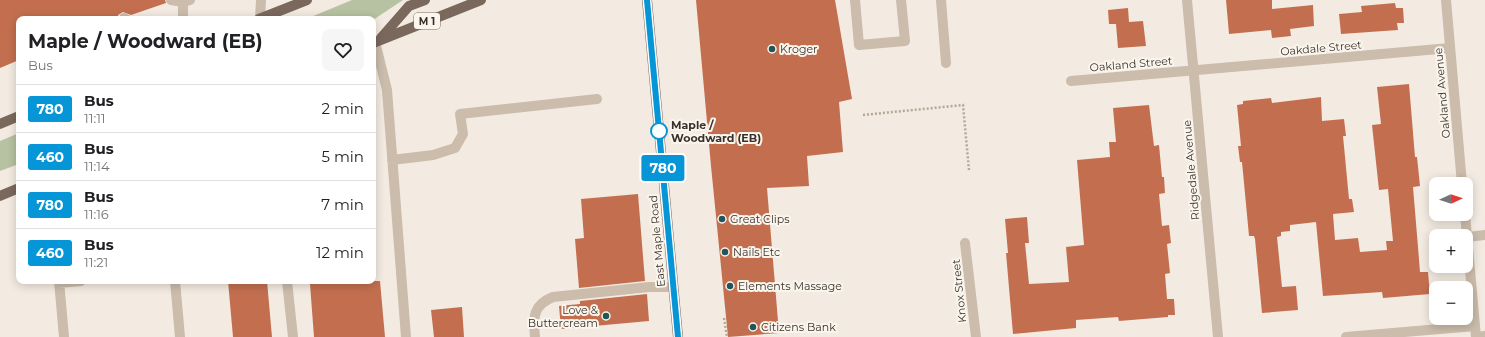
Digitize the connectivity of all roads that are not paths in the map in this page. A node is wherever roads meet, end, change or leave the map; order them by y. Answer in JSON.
{"nodes":[{"id":1,"x":170,"y":0,"type":"edge"},
{"id":2,"x":261,"y":0,"type":"edge"},
{"id":3,"x":307,"y":0,"type":"edge"},
{"id":4,"x":425,"y":0,"type":"edge"},
{"id":5,"x":481,"y":0,"type":"edge"},
{"id":6,"x":647,"y":0,"type":"edge"},
{"id":7,"x":855,"y":0,"type":"edge"},
{"id":8,"x":901,"y":0,"type":"edge"},
{"id":9,"x":941,"y":0,"type":"edge"},
{"id":10,"x":1187,"y":0,"type":"edge"},
{"id":11,"x":1446,"y":0,"type":"edge"},
{"id":12,"x":186,"y":1,"type":"edge"},
{"id":13,"x":184,"y":16,"type":"edge"},
{"id":14,"x":260,"y":16,"type":"edge"},
{"id":15,"x":267,"y":16,"type":"edge"},
{"id":16,"x":376,"y":42,"type":"edge"},
{"id":17,"x":1450,"y":48,"type":"junction"},
{"id":18,"x":946,"y":63,"type":"dead end"},
{"id":19,"x":1194,"y":72,"type":"junction"},
{"id":20,"x":1071,"y":81,"type":"dead end"},
{"id":21,"x":597,"y":99,"type":"dead end"},
{"id":22,"x":16,"y":117,"type":"edge"},
{"id":23,"x":0,"y":124,"type":"edge"},
{"id":24,"x":392,"y":160,"type":"junction"},
{"id":25,"x":1461,"y":177,"type":"edge"},
{"id":26,"x":16,"y":189,"type":"edge"},
{"id":27,"x":0,"y":196,"type":"edge"},
{"id":28,"x":1485,"y":235,"type":"edge"},
{"id":29,"x":1473,"y":236,"type":"edge"},
{"id":30,"x":965,"y":242,"type":"dead end"},
{"id":31,"x":1470,"y":273,"type":"edge"},
{"id":32,"x":59,"y":284,"type":"edge"},
{"id":33,"x":175,"y":284,"type":"edge"},
{"id":34,"x":287,"y":284,"type":"edge"},
{"id":35,"x":673,"y":287,"type":"junction"},
{"id":36,"x":1475,"y":326,"type":"junction"},
{"id":37,"x":1485,"y":336,"type":"edge"},
{"id":38,"x":64,"y":337,"type":"edge"},
{"id":39,"x":180,"y":337,"type":"edge"},
{"id":40,"x":293,"y":337,"type":"edge"},
{"id":41,"x":406,"y":337,"type":"edge"},
{"id":42,"x":535,"y":337,"type":"edge"},
{"id":43,"x":678,"y":337,"type":"edge"},
{"id":44,"x":976,"y":337,"type":"edge"},
{"id":45,"x":1218,"y":337,"type":"edge"},
{"id":46,"x":1346,"y":337,"type":"edge"},
{"id":47,"x":1476,"y":337,"type":"edge"}],
"edges":[{"from":1,"to":12,"type":"street"},
{"from":2,"to":14,"type":"street"},
{"from":3,"to":15,"type":"main road"},
{"from":4,"to":16,"type":"main road"},
{"from":5,"to":16,"type":"main road","number":"M 1"},
{"from":6,"to":35,"type":"main road","name":"East Maple Road"},
{"from":7,"to":8,"type":"street"},
{"from":9,"to":18,"type":"street"},
{"from":10,"to":19,"type":"street","name":"Ridgedale Avenue"},
{"from":11,"to":17,"type":"street","name":"Oakland Avenue"},
{"from":12,"to":13,"type":"street"},
{"from":16,"to":24,"type":"street"},
{"from":17,"to":19,"type":"street","name":"Oakdale Street"},
{"from":17,"to":25,"type":"street","name":"Oakland Avenue"},
{"from":19,"to":20,"type":"street","name":"Oakland Street"},
{"from":19,"to":45,"type":"street","name":"Ridgedale Avenue"},
{"from":21,"to":24,"type":"street"},
{"from":22,"to":23,"type":"main road"},
{"from":24,"to":41,"type":"street"},
{"from":26,"to":27,"type":"main road"},
{"from":28,"to":29,"type":"street"},
{"from":30,"to":44,"type":"street","name":"Knox Street"},
{"from":31,"to":36,"type":"street"},
{"from":32,"to":38,"type":"street"},
{"from":33,"to":39,"type":"street"},
{"from":34,"to":40,"type":"street"},
{"from":35,"to":42,"type":"street"},
{"from":35,"to":43,"type":"main road","name":"East Maple Road"},
{"from":36,"to":46,"type":"street"},
{"from":36,"to":47,"type":"street"},
{"from":37,"to":47,"type":"street"}]}
